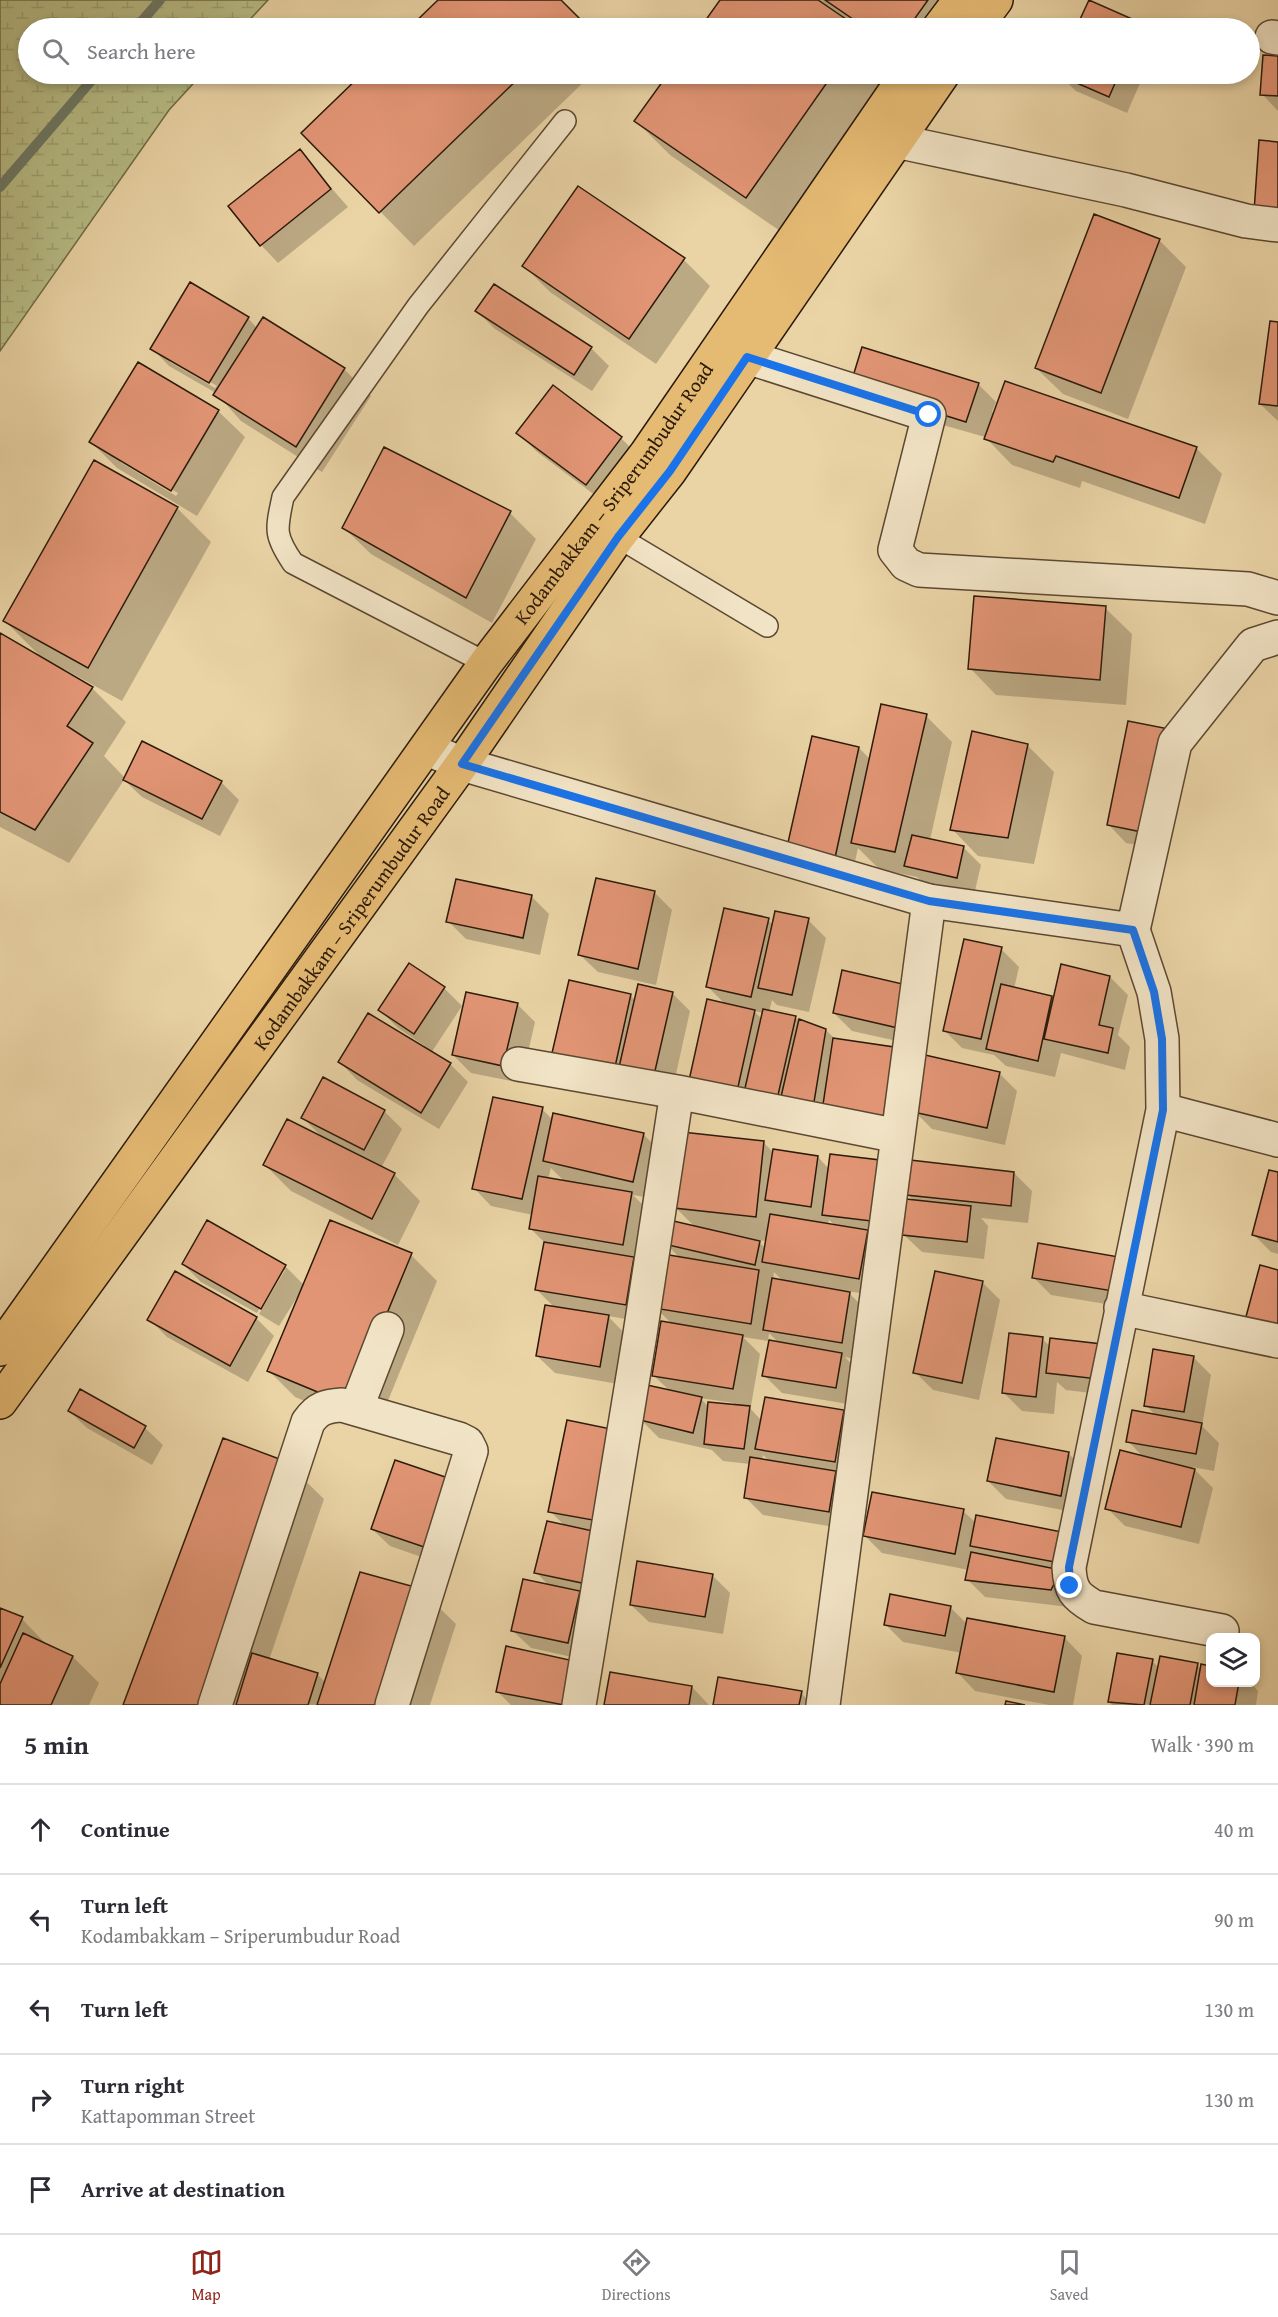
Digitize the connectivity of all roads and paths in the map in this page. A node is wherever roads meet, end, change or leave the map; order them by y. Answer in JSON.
{"nodes":[{"id":1,"x":960,"y":0,"type":"edge"},
{"id":2,"x":996,"y":0,"type":"edge"},
{"id":3,"x":946,"y":18,"type":"edge"},
{"id":4,"x":982,"y":18,"type":"edge"},
{"id":5,"x":900,"y":84,"type":"edge"},
{"id":6,"x":936,"y":84,"type":"edge"},
{"id":7,"x":565,"y":121,"type":"dead end"},
{"id":8,"x":896,"y":141,"type":"junction"},
{"id":9,"x":1278,"y":225,"type":"edge"},
{"id":10,"x":747,"y":357,"type":"junction"},
{"id":11,"x":618,"y":537,"type":"junction"},
{"id":12,"x":1278,"y":598,"type":"edge"},
{"id":13,"x":768,"y":626,"type":"dead end"},
{"id":14,"x":1278,"y":637,"type":"edge"},
{"id":15,"x":486,"y":663,"type":"junction"},
{"id":16,"x":428,"y":748,"type":"junction"},
{"id":17,"x":462,"y":764,"type":"junction"},
{"id":18,"x":929,"y":901,"type":"junction"},
{"id":19,"x":1133,"y":930,"type":"junction"},
{"id":20,"x":518,"y":1064,"type":"dead end"},
{"id":21,"x":677,"y":1092,"type":"junction"},
{"id":22,"x":1163,"y":1110,"type":"junction"},
{"id":23,"x":898,"y":1136,"type":"junction"},
{"id":24,"x":1278,"y":1140,"type":"edge"},
{"id":25,"x":1121,"y":1308,"type":"junction"},
{"id":26,"x":387,"y":1329,"type":"dead end"},
{"id":27,"x":1278,"y":1341,"type":"edge"},
{"id":28,"x":0,"y":1349,"type":"edge"},
{"id":29,"x":0,"y":1402,"type":"edge"},
{"id":30,"x":356,"y":1409,"type":"junction"},
{"id":31,"x":1222,"y":1631,"type":"dead end"},
{"id":32,"x":214,"y":1705,"type":"edge"},
{"id":33,"x":392,"y":1705,"type":"edge"},
{"id":34,"x":579,"y":1705,"type":"edge"},
{"id":35,"x":823,"y":1705,"type":"edge"}],
"edges":[{"from":1,"to":3,"type":"main road"},
{"from":2,"to":4,"type":"main road"},
{"from":5,"to":15,"type":"main road","name":"Kodambakkam – Sriperumbudur Road"},
{"from":6,"to":8,"type":"main road","name":"Kodambakkam – Sriperumbudur Road"},
{"from":7,"to":15,"type":"lane"},
{"from":8,"to":9,"type":"street"},
{"from":8,"to":10,"type":"main road","name":"Kodambakkam – Sriperumbudur Road"},
{"from":10,"to":11,"type":"main road","name":"Kodambakkam – Sriperumbudur Road"},
{"from":10,"to":12,"type":"street"},
{"from":11,"to":13,"type":"lane"},
{"from":11,"to":17,"type":"main road","name":"Kodambakkam – Sriperumbudur Road"},
{"from":14,"to":19,"type":"street"},
{"from":15,"to":16,"type":"main road","name":"Kodambakkam – Sriperumbudur Road"},
{"from":16,"to":17,"type":"street"},
{"from":16,"to":28,"type":"main road","name":"Kodambakkam – Sriperumbudur Road"},
{"from":17,"to":18,"type":"street"},
{"from":17,"to":29,"type":"main road","name":"Kodambakkam – Sriperumbudur Road"},
{"from":18,"to":19,"type":"street"},
{"from":18,"to":23,"type":"street"},
{"from":19,"to":22,"type":"street"},
{"from":20,"to":21,"type":"street"},
{"from":21,"to":23,"type":"street"},
{"from":21,"to":34,"type":"street"},
{"from":22,"to":24,"type":"street"},
{"from":22,"to":25,"type":"street"},
{"from":23,"to":35,"type":"street"},
{"from":25,"to":27,"type":"street"},
{"from":25,"to":31,"type":"street"},
{"from":26,"to":30,"type":"street"},
{"from":30,"to":32,"type":"street"},
{"from":30,"to":33,"type":"street"}]}
